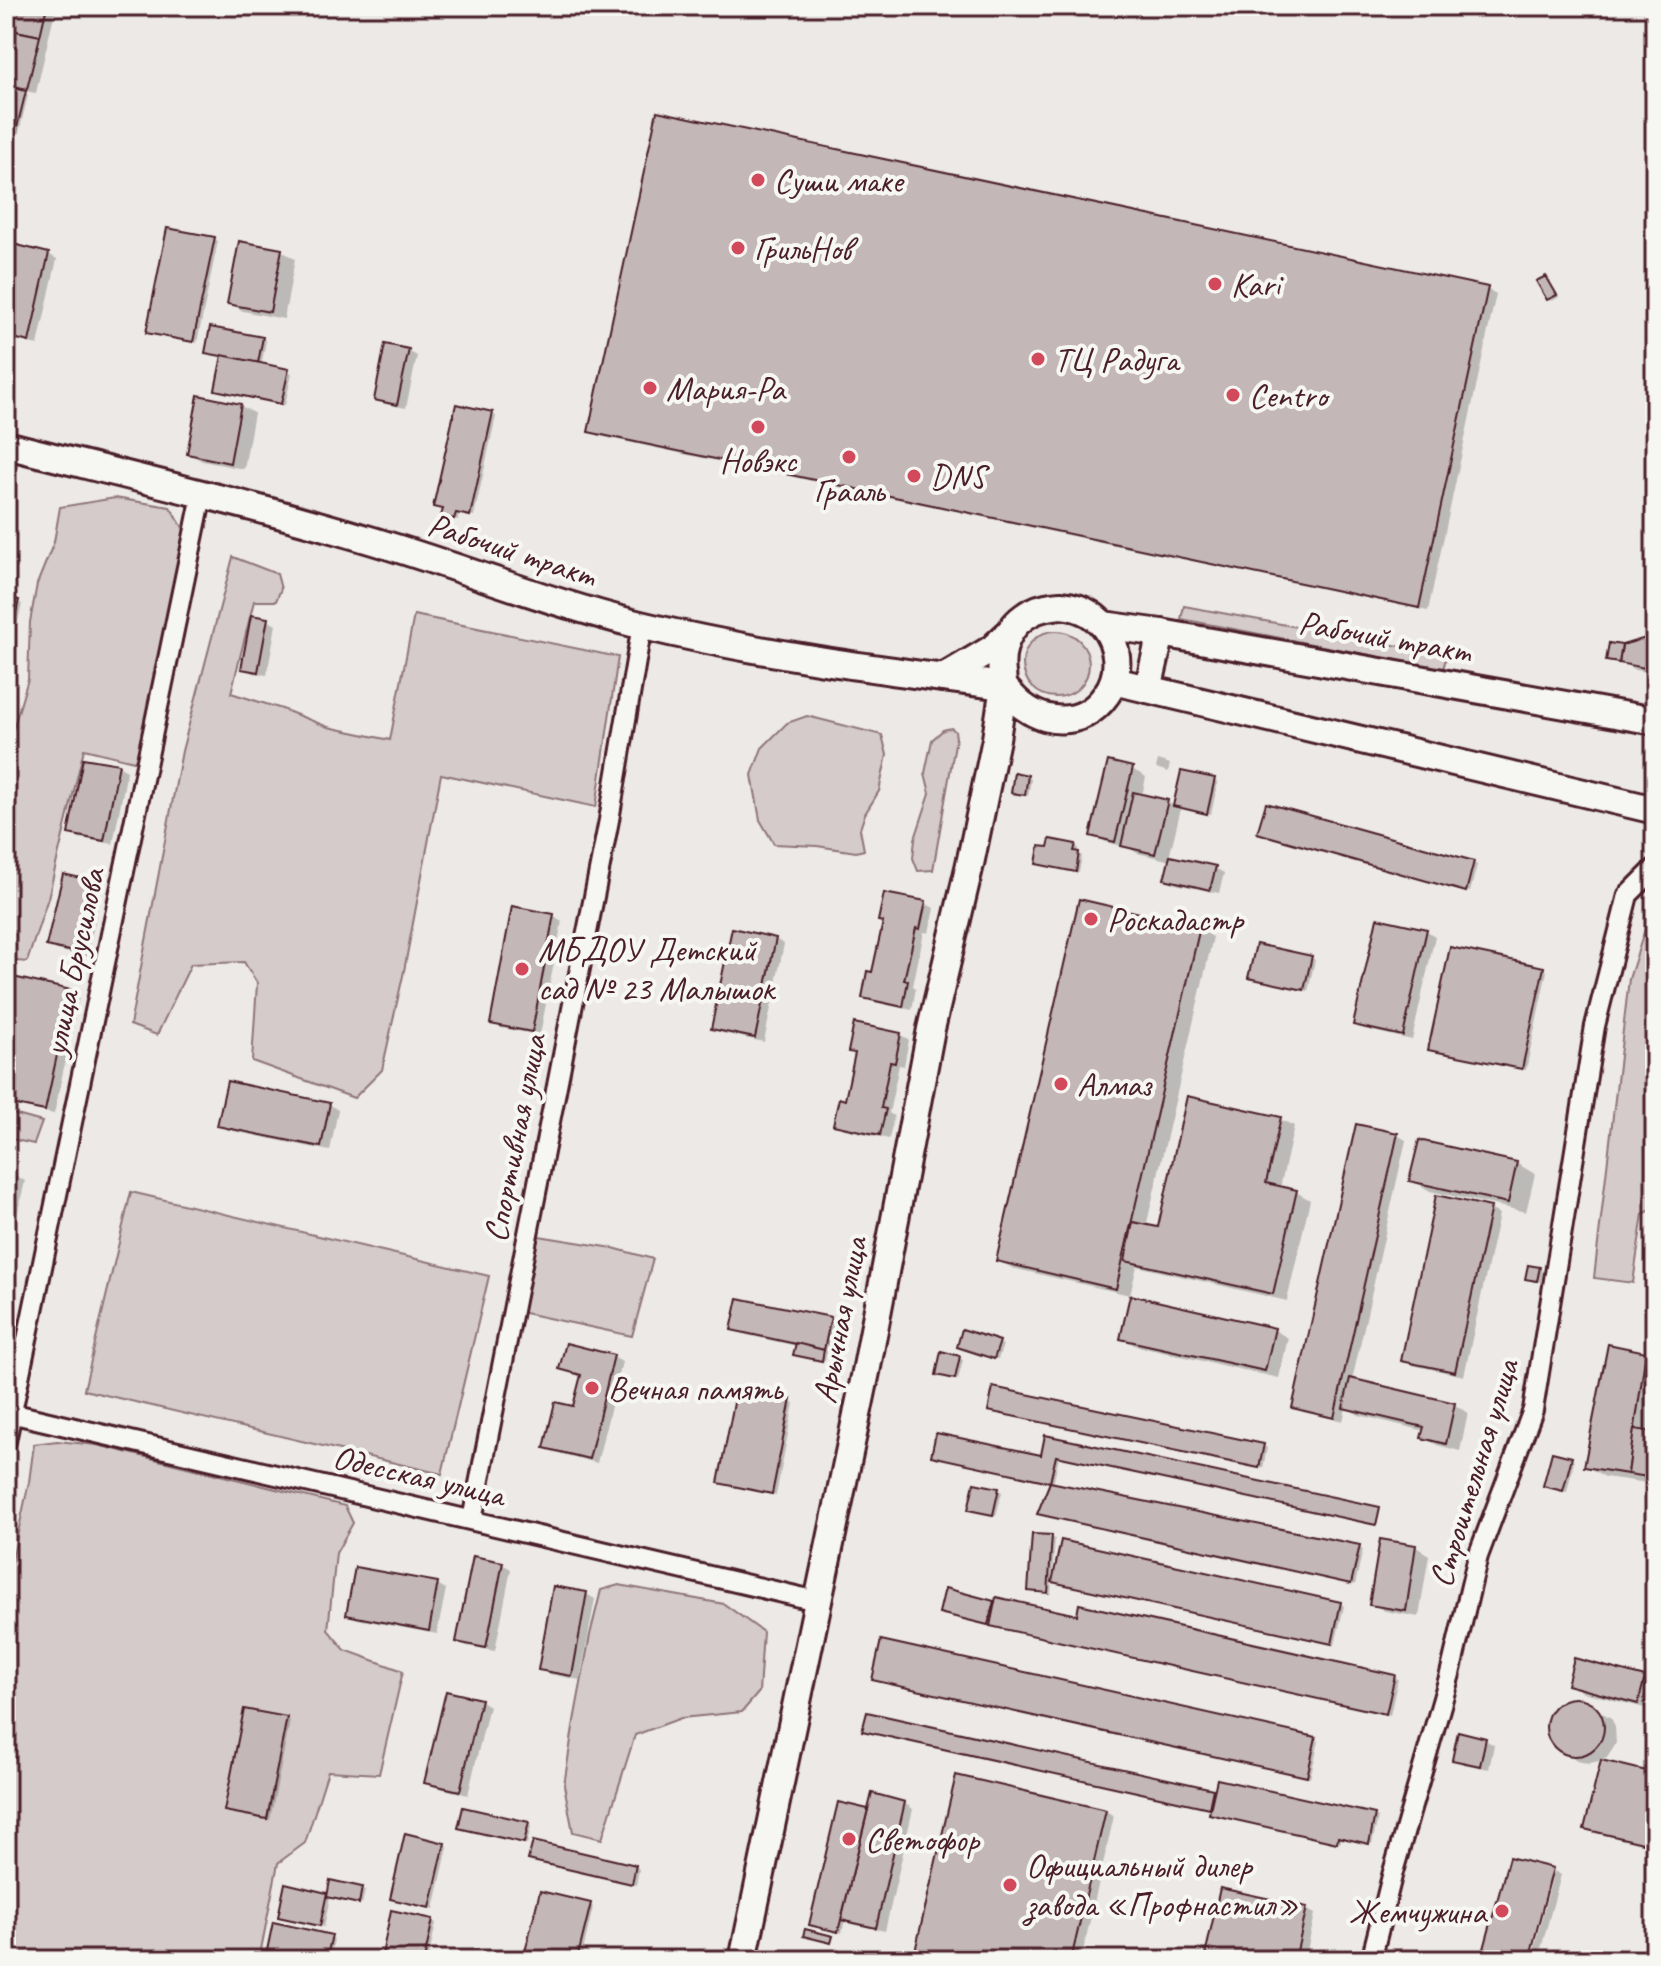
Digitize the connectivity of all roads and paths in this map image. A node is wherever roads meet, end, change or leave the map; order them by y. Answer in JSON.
{"nodes":[{"id":1,"x":6,"y":445,"type":"edge"},
{"id":2,"x":202,"y":495,"type":"junction"},
{"id":3,"x":642,"y":625,"type":"junction"},
{"id":4,"x":1103,"y":625,"type":"junction"},
{"id":5,"x":1161,"y":633,"type":"junction"},
{"id":6,"x":1008,"y":634,"type":"junction"},
{"id":7,"x":1115,"y":674,"type":"junction"},
{"id":8,"x":943,"y":678,"type":"junction"},
{"id":9,"x":1004,"y":686,"type":"junction"},
{"id":10,"x":1148,"y":689,"type":"junction"},
{"id":11,"x":1034,"y":715,"type":"junction"},
{"id":12,"x":1655,"y":721,"type":"edge"},
{"id":13,"x":996,"y":739,"type":"junction"},
{"id":14,"x":1655,"y":810,"type":"edge"},
{"id":15,"x":1655,"y":868,"type":"edge"},
{"id":16,"x":9,"y":1412,"type":"edge"},
{"id":17,"x":6,"y":1441,"type":"edge"},
{"id":18,"x":472,"y":1520,"type":"junction"},
{"id":19,"x":817,"y":1601,"type":"junction"},
{"id":20,"x":743,"y":1960,"type":"edge"},
{"id":21,"x":1371,"y":1960,"type":"edge"}],
"edges":[{"from":1,"to":2,"type":"main road","name":"Рабочий тракт"},
{"from":2,"to":3,"type":"main road","name":"Рабочий тракт"},
{"from":2,"to":16,"type":"street","name":"улица Брусилова"},
{"from":3,"to":8,"type":"main road","name":"Рабочий тракт"},
{"from":3,"to":18,"type":"street","name":"Спортивная улица"},
{"from":4,"to":5,"type":"main road","name":"Рабочий тракт"},
{"from":4,"to":6,"type":"main road","name":"Рабочий тракт"},
{"from":4,"to":7,"type":"main road"},
{"from":5,"to":7,"type":"main road"},
{"from":5,"to":10,"type":"main road"},
{"from":5,"to":12,"type":"main road","name":"Рабочий тракт"},
{"from":6,"to":8,"type":"main road","name":"Рабочий тракт"},
{"from":6,"to":9,"type":"main road"},
{"from":7,"to":10,"type":"main road"},
{"from":7,"to":11,"type":"main road"},
{"from":8,"to":9,"type":"main road","name":"Рабочий тракт"},
{"from":9,"to":11,"type":"main road"},
{"from":9,"to":13,"type":"main road","name":"Арычная улица"},
{"from":10,"to":14,"type":"main road"},
{"from":11,"to":13,"type":"main road"},
{"from":13,"to":19,"type":"main road","name":"Арычная улица"},
{"from":15,"to":21,"type":"street","name":"Строительная улица"},
{"from":16,"to":17,"type":"street","name":"улица Брусилова"},
{"from":16,"to":18,"type":"street","name":"Одесская улица"},
{"from":18,"to":19,"type":"street","name":"Одесская улица"},
{"from":19,"to":20,"type":"main road","name":"Арычная улица"}]}
